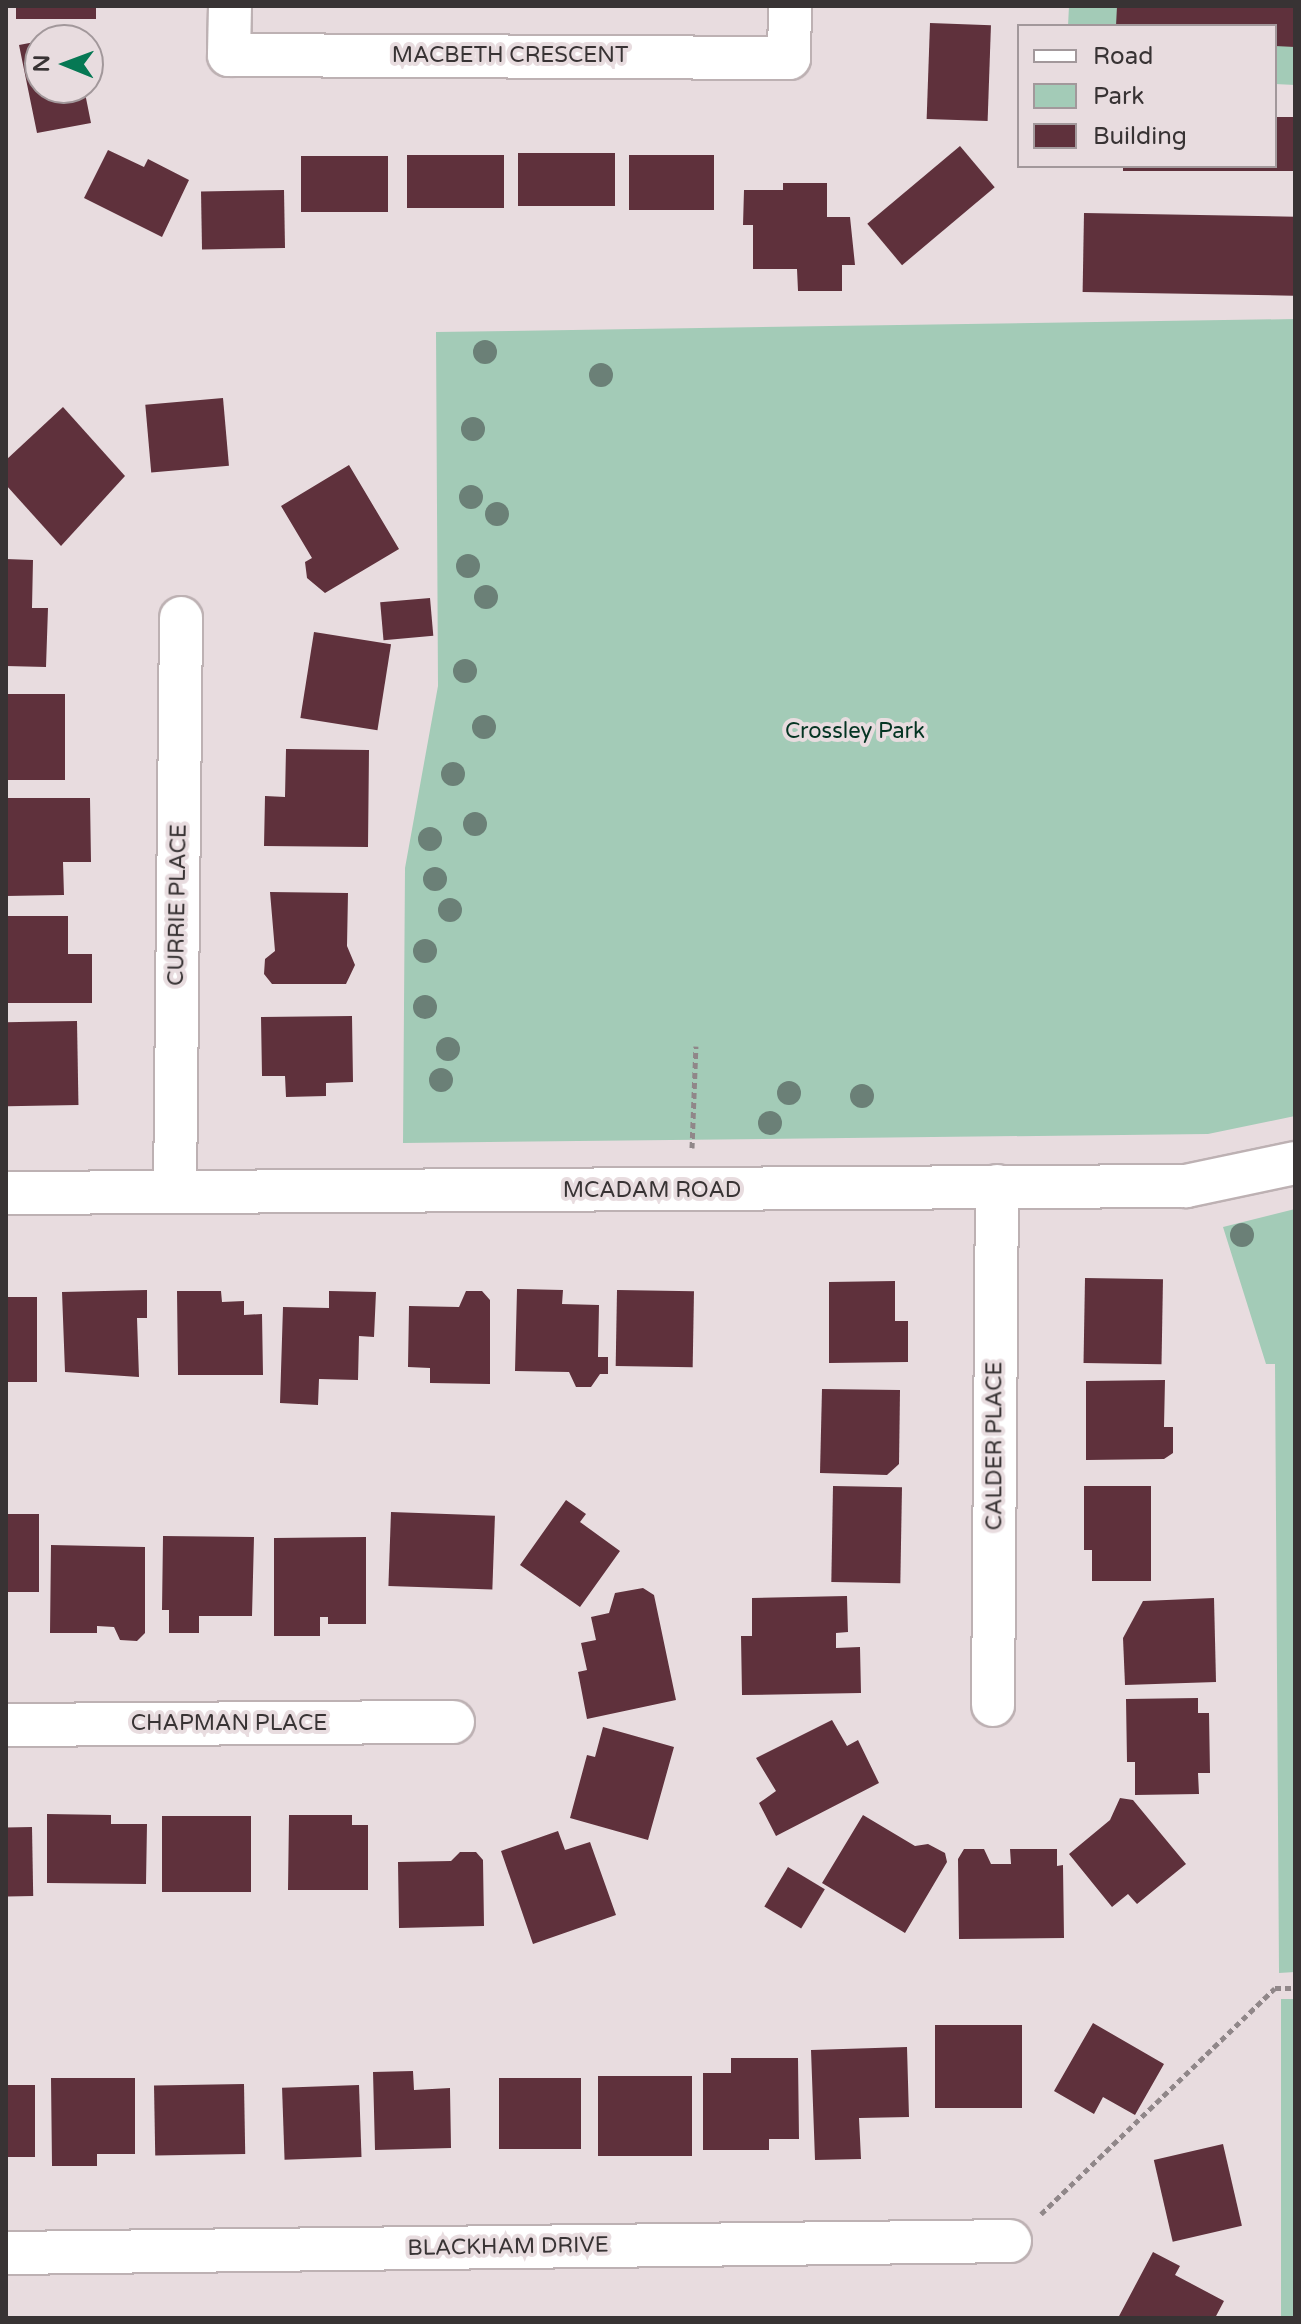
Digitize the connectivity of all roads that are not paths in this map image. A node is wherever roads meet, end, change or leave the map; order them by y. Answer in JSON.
{"nodes":[{"id":1,"x":230,"y":6,"type":"edge"},
{"id":2,"x":790,"y":6,"type":"edge"},
{"id":3,"x":181,"y":618,"type":"dead end"},
{"id":4,"x":1295,"y":1163,"type":"edge"},
{"id":5,"x":997,"y":1186,"type":"junction"},
{"id":6,"x":175,"y":1192,"type":"junction"},
{"id":7,"x":6,"y":1193,"type":"edge"},
{"id":8,"x":993,"y":1705,"type":"dead end"},
{"id":9,"x":453,"y":1722,"type":"dead end"},
{"id":10,"x":6,"y":1725,"type":"edge"},
{"id":11,"x":1010,"y":2241,"type":"road end"},
{"id":12,"x":6,"y":2253,"type":"edge"}],
"edges":[{"from":1,"to":2,"type":"street","name":"MACBETH CRESCENT"},
{"from":3,"to":6,"type":"street","name":"CURRIE PLACE"},
{"from":4,"to":5,"type":"street","name":"MCADAM ROAD"},
{"from":5,"to":6,"type":"street","name":"MCADAM ROAD"},
{"from":5,"to":8,"type":"street","name":"CALDER PLACE"},
{"from":6,"to":7,"type":"street","name":"MCADAM ROAD"},
{"from":9,"to":10,"type":"street","name":"CHAPMAN PLACE"},
{"from":11,"to":12,"type":"street","name":"BLACKHAM DRIVE"}]}
